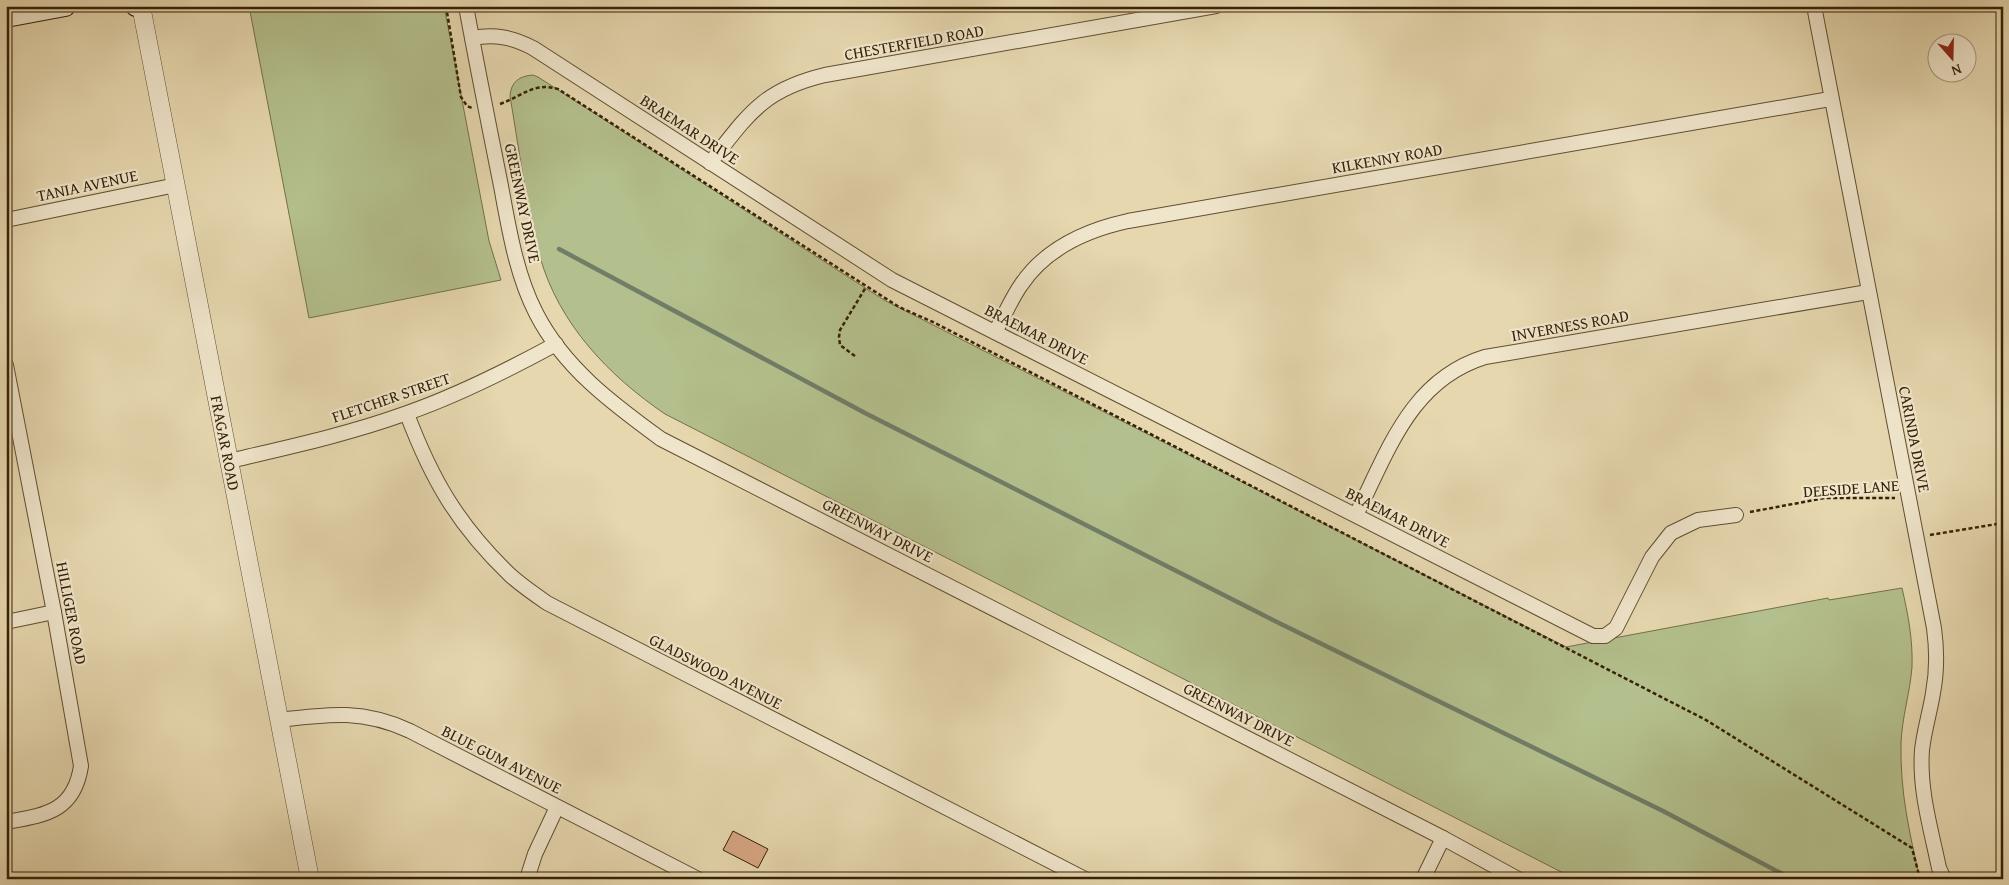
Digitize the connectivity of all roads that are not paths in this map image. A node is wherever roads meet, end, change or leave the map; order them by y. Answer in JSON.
{"nodes":[{"id":1,"x":65,"y":6,"type":"edge"},
{"id":2,"x":466,"y":6,"type":"edge"},
{"id":3,"x":1216,"y":6,"type":"edge"},
{"id":4,"x":1814,"y":6,"type":"edge"},
{"id":5,"x":149,"y":9,"type":"edge"},
{"id":6,"x":6,"y":17,"type":"edge"},
{"id":7,"x":472,"y":38,"type":"junction"},
{"id":8,"x":1830,"y":99,"type":"junction"},
{"id":9,"x":710,"y":163,"type":"junction"},
{"id":10,"x":176,"y":185,"type":"junction"},
{"id":11,"x":6,"y":220,"type":"edge"},
{"id":12,"x":1868,"y":292,"type":"junction"},
{"id":13,"x":995,"y":332,"type":"junction"},
{"id":14,"x":556,"y":344,"type":"junction"},
{"id":15,"x":6,"y":365,"type":"edge"},
{"id":16,"x":407,"y":414,"type":"junction"},
{"id":17,"x":11,"y":420,"type":"edge"},
{"id":18,"x":229,"y":461,"type":"junction"},
{"id":19,"x":1356,"y":515,"type":"junction"},
{"id":20,"x":1736,"y":515,"type":"road end"},
{"id":21,"x":54,"y":612,"type":"junction"},
{"id":22,"x":6,"y":622,"type":"edge"},
{"id":23,"x":279,"y":720,"type":"junction"},
{"id":24,"x":557,"y":808,"type":"junction"},
{"id":25,"x":6,"y":822,"type":"edge"},
{"id":26,"x":1443,"y":838,"type":"junction"},
{"id":27,"x":310,"y":879,"type":"edge"},
{"id":28,"x":527,"y":879,"type":"edge"},
{"id":29,"x":698,"y":879,"type":"edge"},
{"id":30,"x":1085,"y":879,"type":"edge"},
{"id":31,"x":1423,"y":879,"type":"edge"},
{"id":32,"x":1518,"y":879,"type":"edge"},
{"id":33,"x":1944,"y":879,"type":"edge"}],
"edges":[{"from":1,"to":6,"type":"main road"},
{"from":2,"to":7,"type":"street","name":"GREENWAY DRIVE"},
{"from":3,"to":9,"type":"street","name":"CHESTERFIELD ROAD"},
{"from":4,"to":8,"type":"street","name":"CARINDA DRIVE"},
{"from":5,"to":10,"type":"street","name":"FRAGAR ROAD"},
{"from":7,"to":9,"type":"street","name":"BRAEMAR DRIVE"},
{"from":7,"to":14,"type":"street","name":"GREENWAY DRIVE"},
{"from":8,"to":12,"type":"street","name":"CARINDA DRIVE"},
{"from":8,"to":13,"type":"street","name":"KILKENNY ROAD"},
{"from":9,"to":13,"type":"street","name":"BRAEMAR DRIVE"},
{"from":10,"to":11,"type":"street","name":"TANIA AVENUE"},
{"from":10,"to":18,"type":"street","name":"FRAGAR ROAD"},
{"from":12,"to":19,"type":"street","name":"INVERNESS ROAD"},
{"from":12,"to":33,"type":"street","name":"CARINDA DRIVE"},
{"from":13,"to":19,"type":"street","name":"BRAEMAR DRIVE"},
{"from":14,"to":16,"type":"street","name":"FLETCHER STREET"},
{"from":14,"to":26,"type":"street","name":"GREENWAY DRIVE"},
{"from":15,"to":17,"type":"street","name":"HILLIGER ROAD"},
{"from":16,"to":18,"type":"street","name":"FLETCHER STREET"},
{"from":16,"to":30,"type":"street","name":"GLADSWOOD AVENUE"},
{"from":17,"to":21,"type":"street","name":"HILLIGER ROAD"},
{"from":18,"to":23,"type":"street","name":"FRAGAR ROAD"},
{"from":19,"to":20,"type":"street","name":"BRAEMAR DRIVE"},
{"from":21,"to":22,"type":"street"},
{"from":21,"to":25,"type":"street","name":"HILLIGER ROAD"},
{"from":23,"to":24,"type":"street","name":"BLUE GUM AVENUE"},
{"from":23,"to":27,"type":"street","name":"FRAGAR ROAD"},
{"from":24,"to":28,"type":"street"},
{"from":24,"to":29,"type":"street","name":"BLUE GUM AVENUE"},
{"from":26,"to":31,"type":"street"},
{"from":26,"to":32,"type":"street","name":"GREENWAY DRIVE"}]}
